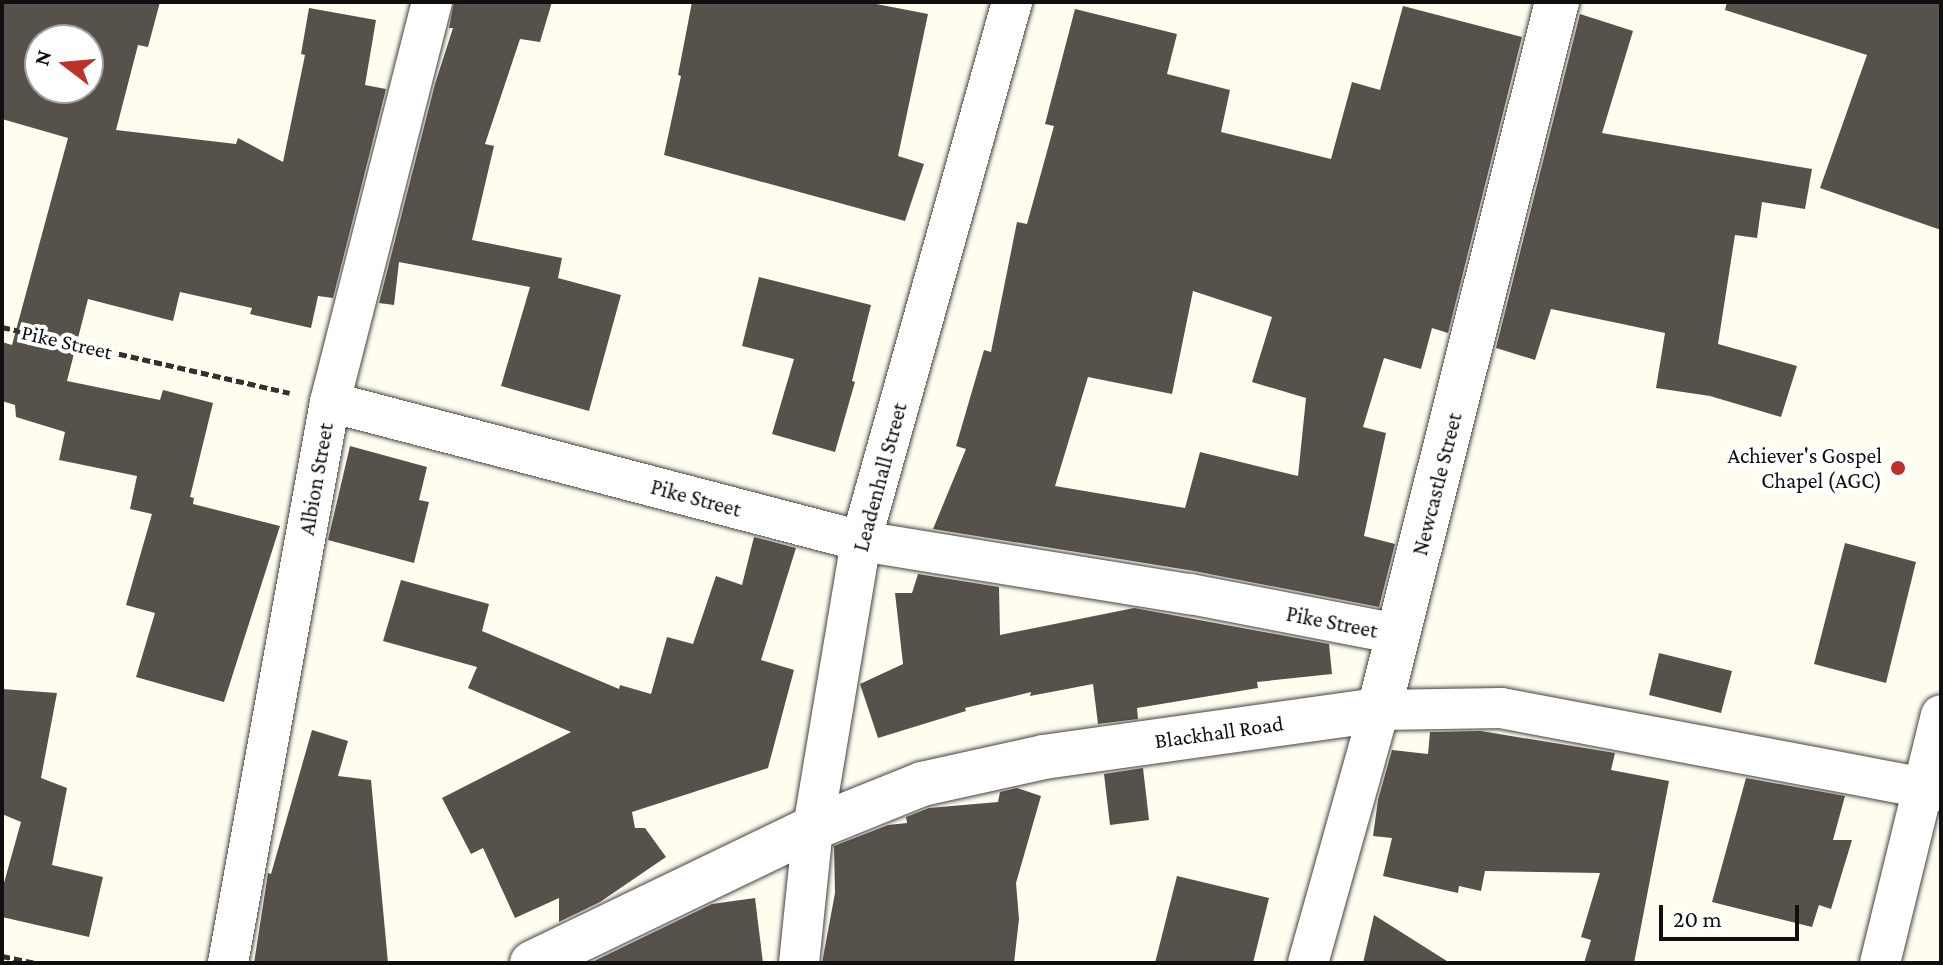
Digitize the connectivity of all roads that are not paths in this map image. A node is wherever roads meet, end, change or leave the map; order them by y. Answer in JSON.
{"nodes":[{"id":1,"x":432,"y":2,"type":"edge"},
{"id":2,"x":1012,"y":2,"type":"edge"},
{"id":3,"x":1557,"y":2,"type":"edge"},
{"id":4,"x":330,"y":402,"type":"junction"},
{"id":5,"x":861,"y":541,"type":"junction"},
{"id":6,"x":1398,"y":634,"type":"junction"},
{"id":7,"x":1379,"y":710,"type":"junction"},
{"id":8,"x":1941,"y":715,"type":"edge"},
{"id":9,"x":1932,"y":789,"type":"edge"},
{"id":10,"x":813,"y":828,"type":"junction"},
{"id":11,"x":228,"y":963,"type":"edge"},
{"id":12,"x":532,"y":963,"type":"edge"},
{"id":13,"x":799,"y":963,"type":"edge"},
{"id":14,"x":1308,"y":963,"type":"edge"},
{"id":15,"x":1880,"y":963,"type":"edge"}],
"edges":[{"from":1,"to":4,"type":"street","name":"Albion Street"},
{"from":2,"to":5,"type":"street","name":"Leadenhall Street"},
{"from":3,"to":6,"type":"street","name":"Newcastle Street"},
{"from":4,"to":5,"type":"street","name":"Pike Street"},
{"from":4,"to":11,"type":"street","name":"Albion Street"},
{"from":5,"to":6,"type":"street","name":"Pike Street"},
{"from":5,"to":10,"type":"street","name":"Leadenhall Street"},
{"from":6,"to":7,"type":"street","name":"Newcastle Street"},
{"from":7,"to":9,"type":"street","name":"Blackhall Road"},
{"from":7,"to":10,"type":"street","name":"Blackhall Road"},
{"from":7,"to":14,"type":"street","name":"Newcastle Street"},
{"from":8,"to":9,"type":"street"},
{"from":9,"to":15,"type":"street"},
{"from":10,"to":12,"type":"street","name":"Blackhall Road"},
{"from":10,"to":13,"type":"street","name":"Leadenhall Street"}]}
